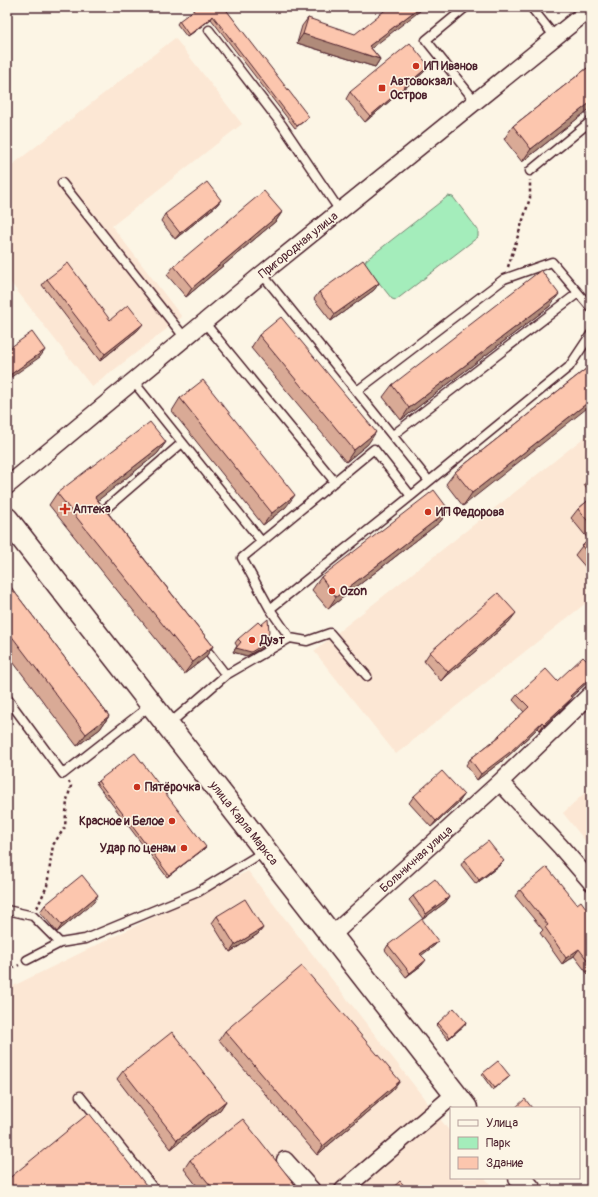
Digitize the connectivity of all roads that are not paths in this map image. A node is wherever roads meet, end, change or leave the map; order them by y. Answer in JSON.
{"nodes":[{"id":1,"x":466,"y":7,"type":"edge"},
{"id":2,"x":531,"y":7,"type":"edge"},
{"id":3,"x":591,"y":8,"type":"edge"},
{"id":4,"x":209,"y":30,"type":"dead end"},
{"id":5,"x":555,"y":37,"type":"junction"},
{"id":6,"x":475,"y":101,"type":"junction"},
{"id":7,"x":591,"y":121,"type":"edge"},
{"id":8,"x":530,"y":171,"type":"road end"},
{"id":9,"x":62,"y":183,"type":"dead end"},
{"id":10,"x":340,"y":211,"type":"junction"},
{"id":11,"x":262,"y":274,"type":"junction"},
{"id":12,"x":578,"y":293,"type":"junction"},
{"id":13,"x":591,"y":308,"type":"edge"},
{"id":14,"x":204,"y":322,"type":"junction"},
{"id":15,"x":591,"y":334,"type":"edge"},
{"id":16,"x":185,"y":338,"type":"junction"},
{"id":17,"x":133,"y":381,"type":"junction"},
{"id":18,"x":357,"y":391,"type":"junction"},
{"id":19,"x":393,"y":435,"type":"junction"},
{"id":20,"x":182,"y":443,"type":"junction"},
{"id":21,"x":429,"y":481,"type":"junction"},
{"id":22,"x":335,"y":482,"type":"junction"},
{"id":23,"x":7,"y":486,"type":"edge"},
{"id":24,"x":411,"y":496,"type":"junction"},
{"id":25,"x":7,"y":519,"type":"edge"},
{"id":26,"x":111,"y":525,"type":"edge"},
{"id":27,"x":262,"y":542,"type":"junction"},
{"id":28,"x":270,"y":609,"type":"junction"},
{"id":29,"x":197,"y":638,"type":"edge"},
{"id":30,"x":290,"y":638,"type":"junction"},
{"id":31,"x":226,"y":675,"type":"junction"},
{"id":32,"x":367,"y":676,"type":"dead end"},
{"id":33,"x":591,"y":694,"type":"edge"},
{"id":34,"x":7,"y":698,"type":"edge"},
{"id":35,"x":152,"y":705,"type":"junction"},
{"id":36,"x":168,"y":725,"type":"junction"},
{"id":37,"x":500,"y":782,"type":"junction"},
{"id":38,"x":265,"y":850,"type":"junction"},
{"id":39,"x":591,"y":882,"type":"edge"},
{"id":40,"x":7,"y":910,"type":"edge"},
{"id":41,"x":331,"y":936,"type":"junction"},
{"id":42,"x":60,"y":943,"type":"junction"},
{"id":43,"x":28,"y":960,"type":"dead end"},
{"id":44,"x":80,"y":1096,"type":"dead end"},
{"id":45,"x":460,"y":1101,"type":"edge"},
{"id":46,"x":450,"y":1109,"type":"edge"},
{"id":47,"x":286,"y":1160,"type":"dead end"},
{"id":48,"x":521,"y":1179,"type":"edge"},
{"id":49,"x":155,"y":1190,"type":"edge"},
{"id":50,"x":312,"y":1190,"type":"edge"},
{"id":51,"x":343,"y":1190,"type":"edge"},
{"id":52,"x":530,"y":1190,"type":"edge"}],
"edges":[{"from":1,"to":6,"type":"lane"},
{"from":2,"to":5,"type":"lane"},
{"from":3,"to":5,"type":"street","name":"Пригородная улица"},
{"from":4,"to":10,"type":"lane"},
{"from":5,"to":6,"type":"street","name":"Пригородная улица"},
{"from":6,"to":10,"type":"street","name":"Пригородная улица"},
{"from":7,"to":8,"type":"lane"},
{"from":9,"to":16,"type":"lane"},
{"from":10,"to":11,"type":"street","name":"Пригородная улица"},
{"from":11,"to":14,"type":"street","name":"Пригородная улица"},
{"from":11,"to":18,"type":"lane"},
{"from":12,"to":13,"type":"lane"},
{"from":12,"to":18,"type":"lane"},
{"from":12,"to":19,"type":"lane"},
{"from":14,"to":16,"type":"street","name":"Пригородная улица"},
{"from":14,"to":22,"type":"lane"},
{"from":15,"to":21,"type":"lane"},
{"from":16,"to":17,"type":"street","name":"Пригородная улица"},
{"from":17,"to":20,"type":"lane"},
{"from":17,"to":23,"type":"street","name":"Пригородная улица"},
{"from":18,"to":19,"type":"lane"},
{"from":19,"to":21,"type":"lane"},
{"from":20,"to":26,"type":"lane"},
{"from":20,"to":27,"type":"lane"},
{"from":21,"to":24,"type":"lane"},
{"from":22,"to":24,"type":"lane"},
{"from":22,"to":27,"type":"lane"},
{"from":24,"to":28,"type":"lane"},
{"from":25,"to":35,"type":"main road","name":"улица Карла Маркса"},
{"from":27,"to":28,"type":"lane"},
{"from":28,"to":30,"type":"lane"},
{"from":29,"to":31,"type":"lane"},
{"from":30,"to":31,"type":"lane"},
{"from":30,"to":32,"type":"lane"},
{"from":31,"to":36,"type":"lane"},
{"from":33,"to":37,"type":"street","name":"Больничная улица"},
{"from":34,"to":35,"type":"lane"},
{"from":35,"to":36,"type":"main road","name":"улица Карла Маркса"},
{"from":36,"to":38,"type":"main road","name":"улица Карла Маркса"},
{"from":37,"to":39,"type":"street"},
{"from":37,"to":41,"type":"street","name":"Больничная улица"},
{"from":38,"to":41,"type":"main road","name":"улица Карла Маркса"},
{"from":38,"to":42,"type":"lane"},
{"from":40,"to":42,"type":"lane"},
{"from":41,"to":45,"type":"main road","name":"улица Карла Маркса"},
{"from":42,"to":43,"type":"lane"},
{"from":44,"to":49,"type":"lane"},
{"from":46,"to":51,"type":"street"},
{"from":47,"to":50,"type":"street"},
{"from":48,"to":52,"type":"main road"}]}
